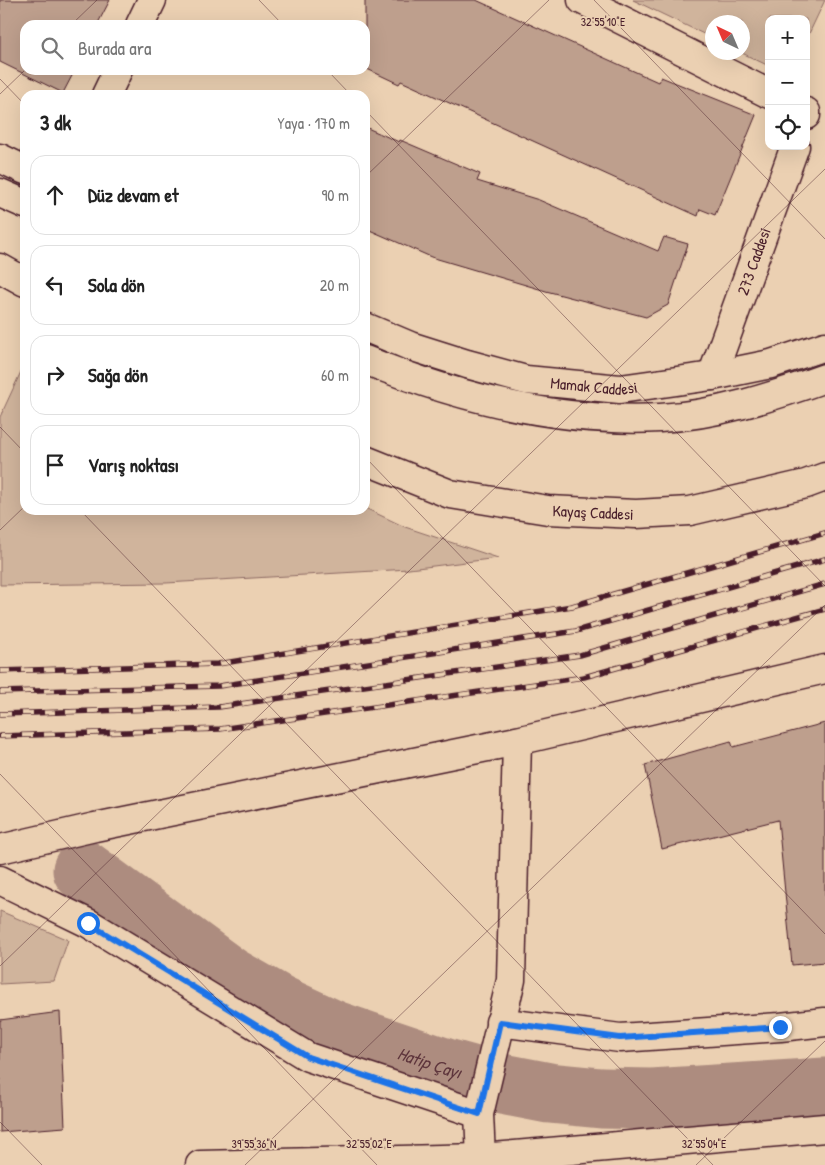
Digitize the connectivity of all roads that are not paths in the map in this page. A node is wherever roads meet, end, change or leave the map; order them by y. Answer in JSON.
{"nodes":[{"id":1,"x":152,"y":0,"type":"edge"},
{"id":2,"x":582,"y":0,"type":"edge"},
{"id":3,"x":142,"y":20,"type":"edge"},
{"id":4,"x":116,"y":75,"type":"edge"},
{"id":5,"x":108,"y":90,"type":"edge"},
{"id":6,"x":765,"y":92,"type":"edge"},
{"id":7,"x":794,"y":150,"type":"edge"},
{"id":8,"x":0,"y":158,"type":"edge"},
{"id":9,"x":20,"y":168,"type":"edge"},
{"id":10,"x":0,"y":193,"type":"edge"},
{"id":11,"x":20,"y":202,"type":"edge"},
{"id":12,"x":0,"y":268,"type":"edge"},
{"id":13,"x":20,"y":279,"type":"edge"},
{"id":14,"x":370,"y":329,"type":"edge"},
{"id":15,"x":825,"y":346,"type":"edge"},
{"id":16,"x":370,"y":362,"type":"edge"},
{"id":17,"x":712,"y":376,"type":"junction"},
{"id":18,"x":825,"y":378,"type":"edge"},
{"id":19,"x":370,"y":462,"type":"edge"},
{"id":20,"x":825,"y":477,"type":"edge"},
{"id":21,"x":825,"y":669,"type":"edge"},
{"id":22,"x":516,"y":741,"type":"junction"},
{"id":23,"x":0,"y":849,"type":"edge"},
{"id":24,"x":0,"y":880,"type":"edge"},
{"id":25,"x":825,"y":1022,"type":"edge"},
{"id":26,"x":497,"y":1035,"type":"junction"},
{"id":27,"x":482,"y":1103,"type":"junction"},
{"id":28,"x":825,"y":1128,"type":"edge"},
{"id":29,"x":480,"y":1158,"type":"junction"},
{"id":30,"x":200,"y":1165,"type":"edge"}],
"edges":[{"from":1,"to":3,"type":"street"},
{"from":2,"to":6,"type":"street"},
{"from":4,"to":5,"type":"street"},
{"from":7,"to":17,"type":"street","name":"273 Caddesi"},
{"from":8,"to":9,"type":"street"},
{"from":10,"to":11,"type":"street"},
{"from":12,"to":13,"type":"street"},
{"from":14,"to":17,"type":"street","name":"Mamak Caddesi"},
{"from":15,"to":17,"type":"street","name":"Mamak Caddesi"},
{"from":16,"to":18,"type":"street","name":"Mamak Caddesi"},
{"from":19,"to":20,"type":"street","name":"Kayaş Caddesi"},
{"from":21,"to":22,"type":"street"},
{"from":22,"to":23,"type":"street"},
{"from":22,"to":26,"type":"street"},
{"from":24,"to":27,"type":"street"},
{"from":25,"to":26,"type":"street"},
{"from":26,"to":27,"type":"street"},
{"from":27,"to":29,"type":"street"},
{"from":28,"to":29,"type":"street"},
{"from":29,"to":30,"type":"street"}]}
